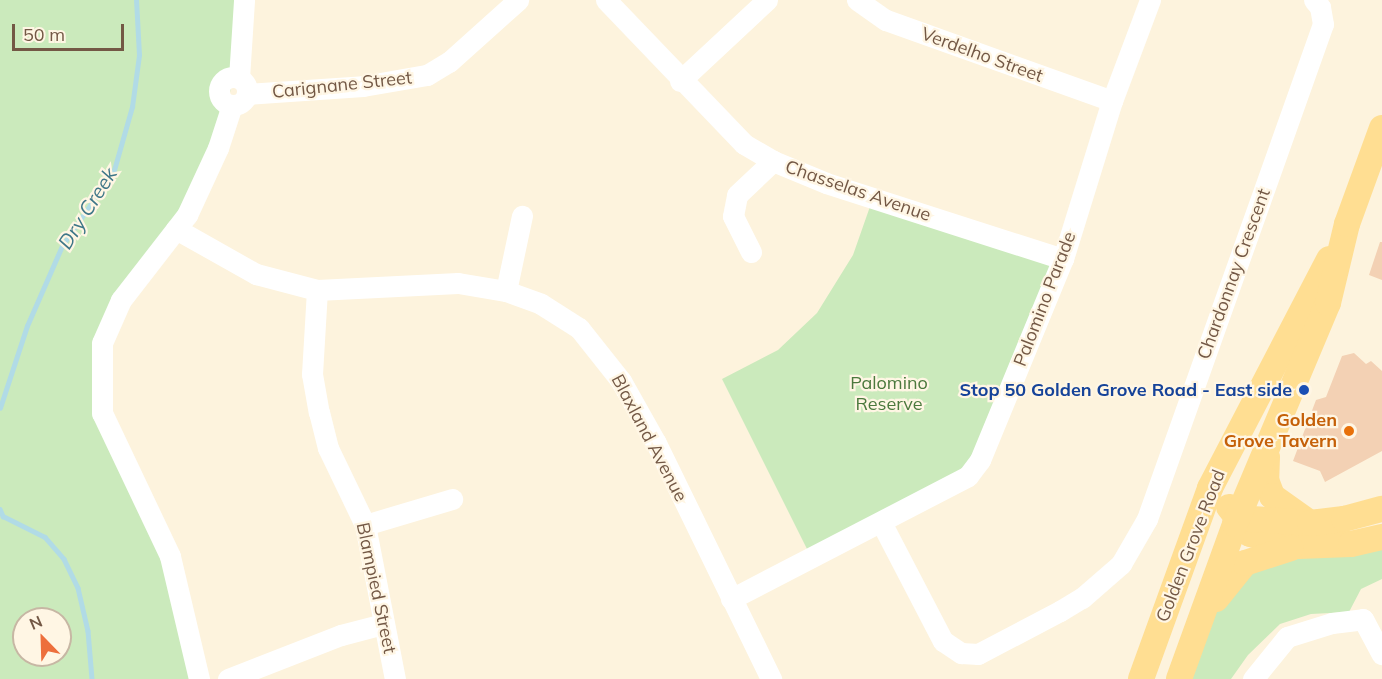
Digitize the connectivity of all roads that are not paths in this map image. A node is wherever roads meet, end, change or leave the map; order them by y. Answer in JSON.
{"nodes":[{"id":1,"x":244,"y":0,"type":"edge"},
{"id":2,"x":518,"y":0,"type":"edge"},
{"id":3,"x":606,"y":0,"type":"edge"},
{"id":4,"x":767,"y":0,"type":"edge"},
{"id":5,"x":857,"y":0,"type":"edge"},
{"id":6,"x":1150,"y":0,"type":"edge"},
{"id":7,"x":1314,"y":0,"type":"edge"},
{"id":8,"x":680,"y":81,"type":"junction"},
{"id":9,"x":239,"y":92,"type":"junction"},
{"id":10,"x":1112,"y":101,"type":"junction"},
{"id":11,"x":1382,"y":128,"type":"edge"},
{"id":12,"x":773,"y":161,"type":"junction"},
{"id":13,"x":522,"y":216,"type":"dead end"},
{"id":14,"x":1347,"y":224,"type":"junction"},
{"id":15,"x":177,"y":229,"type":"junction"},
{"id":16,"x":751,"y":252,"type":"dead end"},
{"id":17,"x":1063,"y":259,"type":"junction"},
{"id":18,"x":317,"y":290,"type":"junction"},
{"id":19,"x":506,"y":291,"type":"junction"},
{"id":20,"x":1268,"y":447,"type":"junction"},
{"id":21,"x":1229,"y":453,"type":"junction"},
{"id":22,"x":452,"y":499,"type":"dead end"},
{"id":23,"x":1382,"y":509,"type":"edge"},
{"id":24,"x":1237,"y":518,"type":"junction"},
{"id":25,"x":1310,"y":523,"type":"junction"},
{"id":26,"x":882,"y":524,"type":"junction"},
{"id":27,"x":365,"y":525,"type":"junction"},
{"id":28,"x":1382,"y":537,"type":"edge"},
{"id":29,"x":1298,"y":546,"type":"junction"},
{"id":30,"x":731,"y":599,"type":"junction"},
{"id":31,"x":1161,"y":623,"type":"junction"},
{"id":32,"x":382,"y":624,"type":"junction"},
{"id":33,"x":1196,"y":633,"type":"junction"},
{"id":34,"x":1382,"y":654,"type":"edge"},
{"id":35,"x":199,"y":679,"type":"edge"},
{"id":36,"x":228,"y":679,"type":"edge"},
{"id":37,"x":395,"y":679,"type":"edge"},
{"id":38,"x":771,"y":679,"type":"edge"},
{"id":39,"x":1141,"y":679,"type":"edge"},
{"id":40,"x":1179,"y":679,"type":"edge"},
{"id":41,"x":1253,"y":679,"type":"edge"}],
"edges":[{"from":1,"to":9,"type":"street"},
{"from":2,"to":9,"type":"street","name":"Carignane Street"},
{"from":3,"to":8,"type":"street","name":"Chasselas Avenue"},
{"from":4,"to":8,"type":"street"},
{"from":5,"to":10,"type":"street","name":"Verdelho Street"},
{"from":6,"to":10,"type":"street","name":"Palomino Parade"},
{"from":7,"to":26,"type":"street","name":"Chardonnay Crescent"},
{"from":8,"to":12,"type":"street","name":"Chasselas Avenue"},
{"from":9,"to":15,"type":"street"},
{"from":10,"to":17,"type":"street","name":"Palomino Parade"},
{"from":11,"to":14,"type":"main road","name":"Golden Grove Road"},
{"from":12,"to":16,"type":"street"},
{"from":12,"to":17,"type":"street","name":"Chasselas Avenue"},
{"from":13,"to":19,"type":"street"},
{"from":14,"to":20,"type":"main road","name":"Golden Grove Road"},
{"from":14,"to":21,"type":"main road","name":"Golden Grove Road"},
{"from":15,"to":18,"type":"street","name":"Blaxland Avenue"},
{"from":15,"to":35,"type":"street"},
{"from":17,"to":26,"type":"street","name":"Palomino Parade"},
{"from":18,"to":19,"type":"street","name":"Blaxland Avenue"},
{"from":18,"to":27,"type":"street","name":"Blampied Street"},
{"from":19,"to":30,"type":"street","name":"Blaxland Avenue"},
{"from":20,"to":24,"type":"main road","name":"Golden Grove Road"},
{"from":20,"to":25,"type":"main road"},
{"from":21,"to":24,"type":"main road"},
{"from":21,"to":31,"type":"main road","name":"Golden Grove Road"},
{"from":22,"to":27,"type":"street"},
{"from":23,"to":25,"type":"main road"},
{"from":24,"to":25,"type":"main road"},
{"from":24,"to":29,"type":"main road"},
{"from":24,"to":31,"type":"main road"},
{"from":24,"to":33,"type":"main road","name":"Golden Grove Road"},
{"from":26,"to":30,"type":"street","name":"Palomino Parade"},
{"from":27,"to":32,"type":"street","name":"Blampied Street"},
{"from":28,"to":29,"type":"main road"},
{"from":29,"to":33,"type":"main road"},
{"from":30,"to":38,"type":"street","name":"Blaxland Avenue"},
{"from":31,"to":39,"type":"main road","name":"Golden Grove Road"},
{"from":32,"to":36,"type":"street"},
{"from":32,"to":37,"type":"street","name":"Blampied Street"},
{"from":33,"to":40,"type":"main road","name":"Golden Grove Road"},
{"from":34,"to":41,"type":"street"}]}
